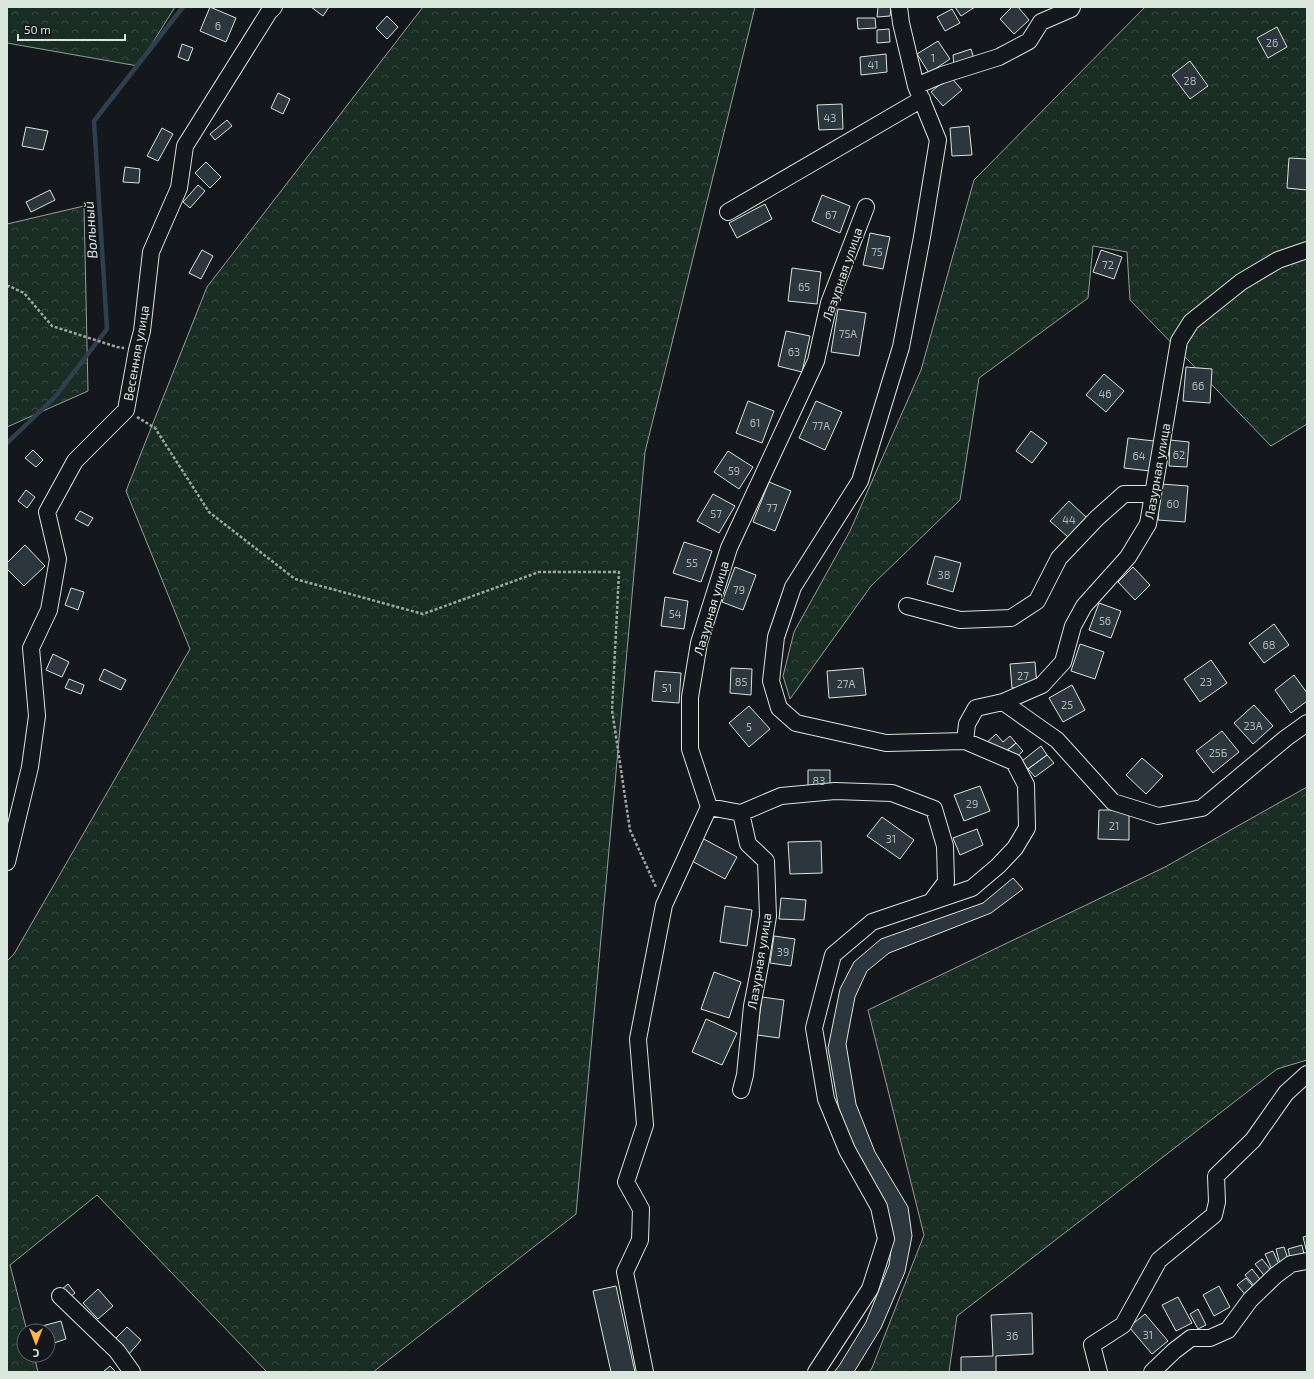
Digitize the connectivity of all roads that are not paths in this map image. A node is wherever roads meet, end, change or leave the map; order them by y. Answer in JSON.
{"nodes":[{"id":1,"x":274,"y":7,"type":"edge"},
{"id":2,"x":899,"y":7,"type":"edge"},
{"id":3,"x":1072,"y":7,"type":"edge"},
{"id":4,"x":919,"y":92,"type":"junction"},
{"id":5,"x":866,"y":207,"type":"dead end"},
{"id":6,"x":728,"y":212,"type":"dead end"},
{"id":7,"x":1307,"y":250,"type":"edge"},
{"id":8,"x":1153,"y":494,"type":"junction"},
{"id":9,"x":907,"y":606,"type":"dead end"},
{"id":10,"x":1003,"y":702,"type":"junction"},
{"id":11,"x":1307,"y":723,"type":"edge"},
{"id":12,"x":965,"y":741,"type":"junction"},
{"id":13,"x":709,"y":807,"type":"junction"},
{"id":14,"x":741,"y":813,"type":"junction"},
{"id":15,"x":7,"y":862,"type":"edge"},
{"id":16,"x":931,"y":902,"type":"junction"},
{"id":17,"x":1307,"y":1074,"type":"edge"},
{"id":18,"x":741,"y":1090,"type":"dead end"},
{"id":19,"x":1307,"y":1261,"type":"edge"},
{"id":20,"x":60,"y":1296,"type":"dead end"},
{"id":21,"x":132,"y":1372,"type":"edge"},
{"id":22,"x":646,"y":1372,"type":"edge"},
{"id":23,"x":816,"y":1372,"type":"edge"},
{"id":24,"x":1100,"y":1372,"type":"edge"},
{"id":25,"x":1152,"y":1372,"type":"edge"}],
"edges":[{"from":1,"to":15,"type":"street","name":"Весенняя улица"},
{"from":2,"to":4,"type":"street"},
{"from":3,"to":4,"type":"street"},
{"from":4,"to":6,"type":"street"},
{"from":4,"to":12,"type":"street"},
{"from":5,"to":13,"type":"street","name":"Лазурная улица"},
{"from":7,"to":8,"type":"street","name":"Лазурная улица"},
{"from":8,"to":9,"type":"street"},
{"from":8,"to":10,"type":"street","name":"Лазурная улица"},
{"from":10,"to":11,"type":"street"},
{"from":10,"to":12,"type":"street","name":"Лазурная улица"},
{"from":12,"to":16,"type":"street"},
{"from":13,"to":14,"type":"street"},
{"from":13,"to":22,"type":"street"},
{"from":14,"to":16,"type":"street"},
{"from":14,"to":18,"type":"street","name":"Лазурная улица"},
{"from":16,"to":23,"type":"street"},
{"from":17,"to":24,"type":"street"},
{"from":19,"to":25,"type":"street"},
{"from":20,"to":21,"type":"street"}]}
